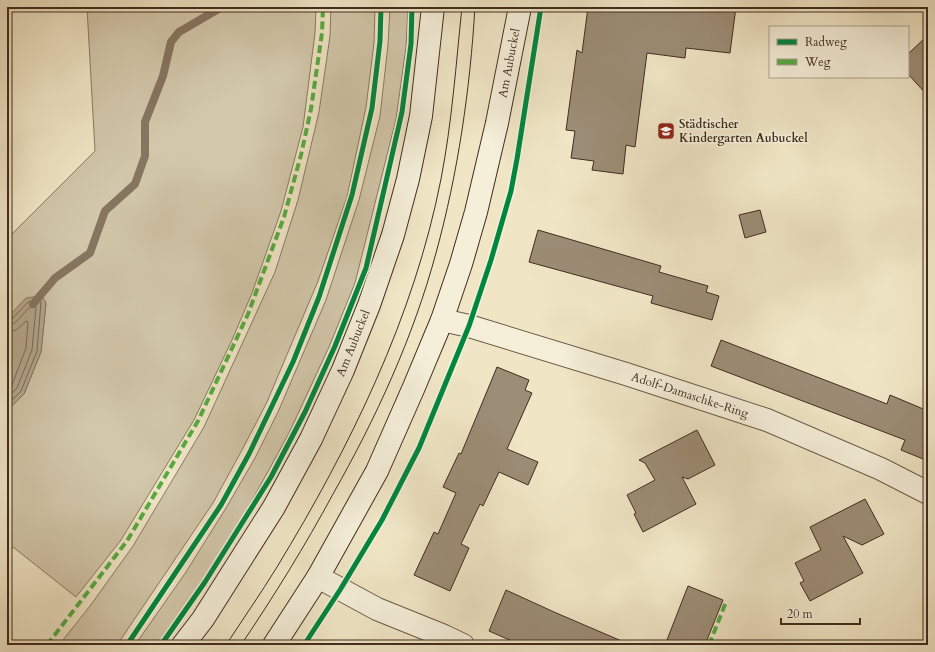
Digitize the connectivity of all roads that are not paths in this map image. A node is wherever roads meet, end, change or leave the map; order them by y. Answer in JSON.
{"nodes":[{"id":1,"x":433,"y":7,"type":"edge"},
{"id":2,"x":520,"y":7,"type":"edge"},
{"id":3,"x":442,"y":320,"type":"junction"},
{"id":4,"x":928,"y":493,"type":"edge"},
{"id":5,"x":318,"y":577,"type":"junction"},
{"id":6,"x":183,"y":645,"type":"edge"},
{"id":7,"x":274,"y":645,"type":"edge"},
{"id":8,"x":463,"y":645,"type":"edge"}],
"edges":[{"from":1,"to":6,"type":"main road","name":"Am Aubuckel"},
{"from":2,"to":3,"type":"main road","name":"Am Aubuckel"},
{"from":3,"to":4,"type":"main road","name":"Adolf-Damaschke-Ring"},
{"from":3,"to":5,"type":"main road","name":"Am Aubuckel"},
{"from":5,"to":7,"type":"main road","name":"Am Aubuckel"},
{"from":5,"to":8,"type":"main road"}]}
